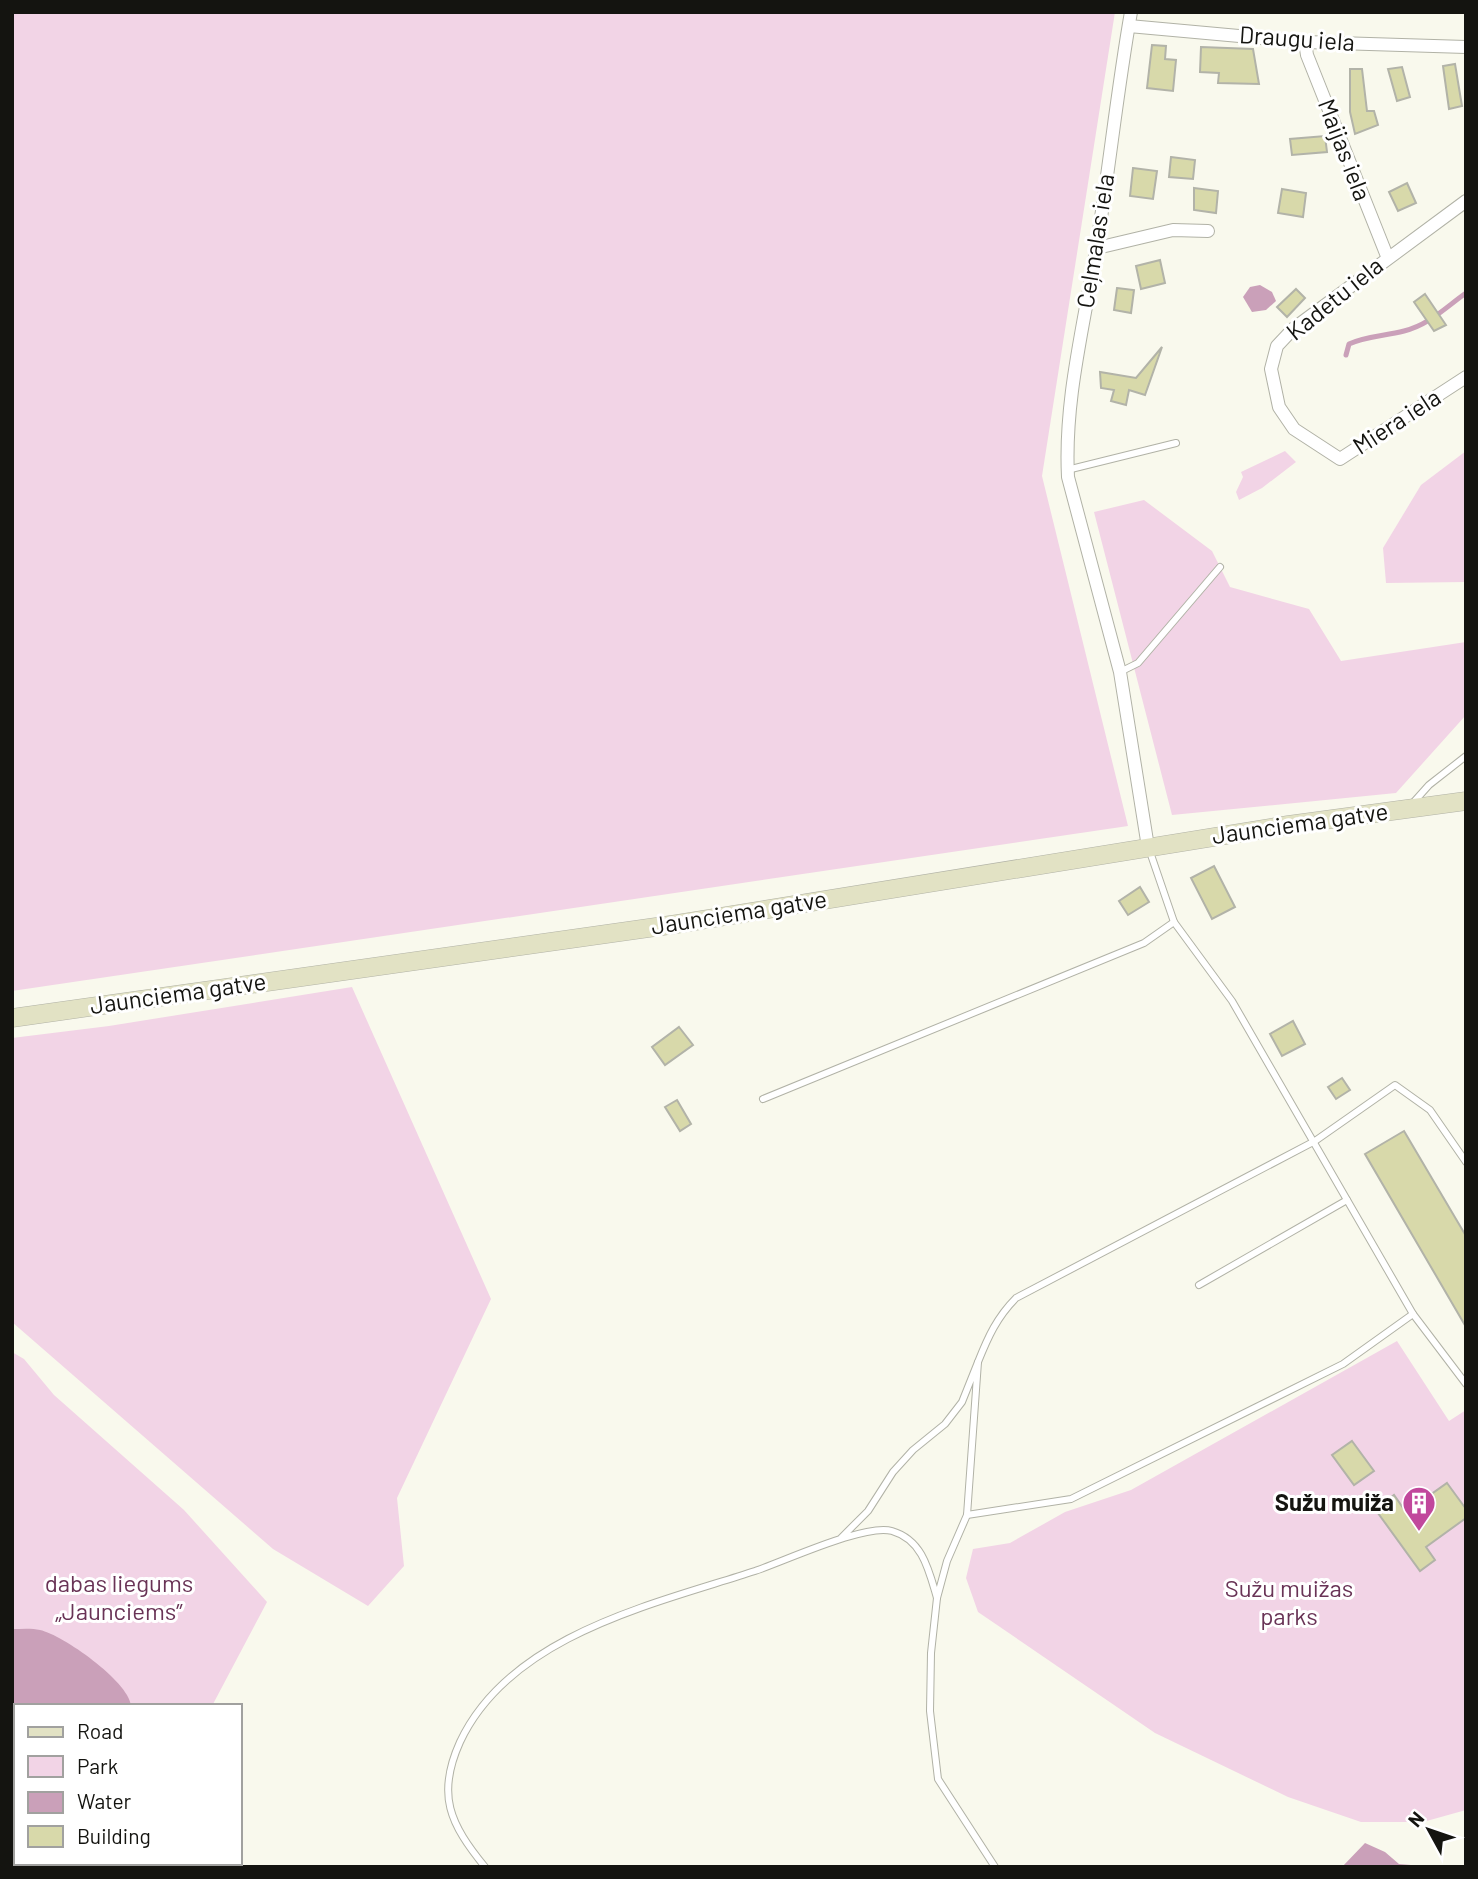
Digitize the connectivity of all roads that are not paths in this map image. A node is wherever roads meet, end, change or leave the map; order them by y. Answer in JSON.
{"nodes":[{"id":1,"x":1132,"y":12,"type":"edge"},
{"id":2,"x":1129,"y":26,"type":"junction"},
{"id":3,"x":1305,"y":42,"type":"junction"},
{"id":4,"x":1466,"y":47,"type":"edge"},
{"id":5,"x":1466,"y":201,"type":"edge"},
{"id":6,"x":1208,"y":231,"type":"dead end"},
{"id":7,"x":1097,"y":248,"type":"junction"},
{"id":8,"x":1387,"y":256,"type":"junction"},
{"id":9,"x":1466,"y":377,"type":"edge"},
{"id":10,"x":1293,"y":429,"type":"joint"},
{"id":11,"x":1176,"y":443,"type":"dead end"},
{"id":12,"x":1067,"y":470,"type":"junction"},
{"id":13,"x":1220,"y":568,"type":"dead end"},
{"id":14,"x":1119,"y":672,"type":"junction"},
{"id":15,"x":1466,"y":756,"type":"edge"},
{"id":16,"x":1466,"y":801,"type":"edge"},
{"id":17,"x":1409,"y":808,"type":"junction"},
{"id":18,"x":1148,"y":847,"type":"junction"},
{"id":19,"x":1174,"y":922,"type":"junction"},
{"id":20,"x":12,"y":1018,"type":"edge"},
{"id":21,"x":763,"y":1099,"type":"dead end"},
{"id":22,"x":1315,"y":1141,"type":"junction"},
{"id":23,"x":1466,"y":1162,"type":"edge"},
{"id":24,"x":1347,"y":1200,"type":"junction"},
{"id":25,"x":1199,"y":1285,"type":"dead end"},
{"id":26,"x":1413,"y":1314,"type":"junction"},
{"id":27,"x":978,"y":1362,"type":"junction"},
{"id":28,"x":1466,"y":1384,"type":"edge"},
{"id":29,"x":967,"y":1515,"type":"junction"},
{"id":30,"x":839,"y":1539,"type":"junction"},
{"id":31,"x":937,"y":1598,"type":"junction"},
{"id":32,"x":485,"y":1867,"type":"edge"},
{"id":33,"x":995,"y":1867,"type":"edge"}],
"edges":[{"from":1,"to":2,"type":"street","name":"Ceļmalas iela"},
{"from":2,"to":3,"type":"street","name":"Draugu iela"},
{"from":2,"to":7,"type":"street","name":"Ceļmalas iela"},
{"from":3,"to":4,"type":"street","name":"Draugu iela"},
{"from":3,"to":8,"type":"street","name":"Maijas iela"},
{"from":5,"to":8,"type":"street","name":"Kadetu iela"},
{"from":6,"to":7,"type":"street"},
{"from":7,"to":12,"type":"street","name":"Ceļmalas iela"},
{"from":8,"to":10,"type":"street","name":"Kadetu iela"},
{"from":9,"to":10,"type":"street","name":"Miera iela"},
{"from":11,"to":12,"type":"lane"},
{"from":12,"to":14,"type":"street","name":"Ceļmalas iela"},
{"from":13,"to":14,"type":"lane"},
{"from":14,"to":18,"type":"street","name":"Ceļmalas iela"},
{"from":15,"to":17,"type":"lane"},
{"from":16,"to":17,"type":"main road","name":"Jaunciema gatve"},
{"from":17,"to":18,"type":"main road","name":"Jaunciema gatve"},
{"from":18,"to":19,"type":"lane"},
{"from":18,"to":20,"type":"main road","name":"Jaunciema gatve"},
{"from":19,"to":21,"type":"lane"},
{"from":19,"to":22,"type":"lane"},
{"from":22,"to":23,"type":"lane"},
{"from":22,"to":24,"type":"lane"},
{"from":22,"to":27,"type":"lane"},
{"from":24,"to":25,"type":"lane"},
{"from":24,"to":26,"type":"lane"},
{"from":26,"to":28,"type":"lane"},
{"from":26,"to":29,"type":"lane"},
{"from":27,"to":29,"type":"lane"},
{"from":27,"to":30,"type":"lane"},
{"from":29,"to":31,"type":"lane"},
{"from":30,"to":31,"type":"lane"},
{"from":30,"to":32,"type":"lane"},
{"from":31,"to":33,"type":"lane"}]}
